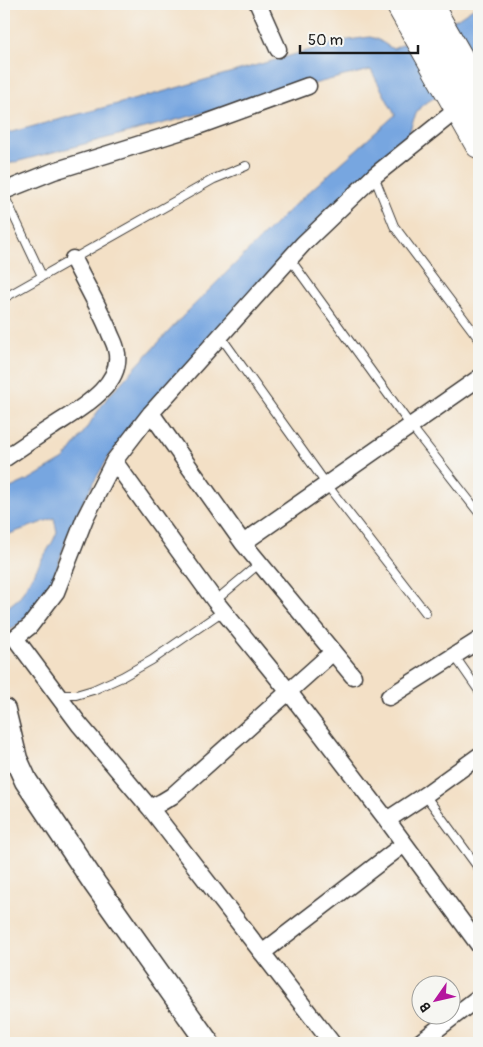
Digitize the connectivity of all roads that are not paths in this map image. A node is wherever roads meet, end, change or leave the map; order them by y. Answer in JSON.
{"nodes":[{"id":1,"x":258,"y":4,"type":"edge"},
{"id":2,"x":425,"y":8,"type":"edge"},
{"id":3,"x":278,"y":50,"type":"dead end"},
{"id":4,"x":308,"y":86,"type":"dead end"},
{"id":5,"x":468,"y":97,"type":"edge"},
{"id":6,"x":479,"y":144,"type":"edge"},
{"id":7,"x":246,"y":166,"type":"dead end"},
{"id":8,"x":374,"y":176,"type":"junction"},
{"id":9,"x":4,"y":191,"type":"edge"},
{"id":10,"x":4,"y":195,"type":"edge"},
{"id":11,"x":73,"y":259,"type":"junction"},
{"id":12,"x":290,"y":259,"type":"junction"},
{"id":13,"x":42,"y":276,"type":"junction"},
{"id":14,"x":4,"y":298,"type":"edge"},
{"id":15,"x":221,"y":337,"type":"junction"},
{"id":16,"x":479,"y":339,"type":"edge"},
{"id":17,"x":479,"y":378,"type":"edge"},
{"id":18,"x":151,"y":413,"type":"junction"},
{"id":19,"x":411,"y":426,"type":"junction"},
{"id":20,"x":4,"y":459,"type":"edge"},
{"id":21,"x":114,"y":461,"type":"junction"},
{"id":22,"x":327,"y":485,"type":"junction"},
{"id":23,"x":479,"y":513,"type":"edge"},
{"id":24,"x":243,"y":543,"type":"junction"},
{"id":25,"x":260,"y":564,"type":"junction"},
{"id":26,"x":219,"y":606,"type":"junction"},
{"id":27,"x":426,"y":613,"type":"dead end"},
{"id":28,"x":10,"y":639,"type":"edge"},
{"id":29,"x":479,"y":640,"type":"edge"},
{"id":30,"x":333,"y":652,"type":"junction"},
{"id":31,"x":454,"y":655,"type":"junction"},
{"id":32,"x":353,"y":676,"type":"dead end"},
{"id":33,"x":479,"y":691,"type":"edge"},
{"id":34,"x":289,"y":692,"type":"junction"},
{"id":35,"x":58,"y":695,"type":"junction"},
{"id":36,"x":389,"y":697,"type":"dead end"},
{"id":37,"x":4,"y":710,"type":"edge"},
{"id":38,"x":479,"y":756,"type":"edge"},
{"id":39,"x":425,"y":795,"type":"junction"},
{"id":40,"x":150,"y":808,"type":"junction"},
{"id":41,"x":387,"y":820,"type":"junction"},
{"id":42,"x":404,"y":844,"type":"junction"},
{"id":43,"x":479,"y":868,"type":"edge"},
{"id":44,"x":479,"y":945,"type":"edge"},
{"id":45,"x":262,"y":953,"type":"junction"},
{"id":46,"x":479,"y":997,"type":"edge"},
{"id":47,"x":208,"y":1043,"type":"edge"},
{"id":48,"x":332,"y":1043,"type":"edge"},
{"id":49,"x":419,"y":1043,"type":"edge"}],
"edges":[{"from":1,"to":3,"type":"street"},
{"from":2,"to":5,"type":"highway"},
{"from":4,"to":9,"type":"street"},
{"from":5,"to":6,"type":"highway"},
{"from":5,"to":8,"type":"street"},
{"from":7,"to":11,"type":"lane"},
{"from":8,"to":12,"type":"street"},
{"from":8,"to":16,"type":"lane"},
{"from":10,"to":13,"type":"lane"},
{"from":11,"to":13,"type":"lane"},
{"from":11,"to":20,"type":"street"},
{"from":12,"to":15,"type":"street"},
{"from":12,"to":19,"type":"lane"},
{"from":13,"to":14,"type":"lane"},
{"from":15,"to":18,"type":"street"},
{"from":15,"to":22,"type":"lane"},
{"from":17,"to":19,"type":"street"},
{"from":18,"to":21,"type":"street"},
{"from":18,"to":24,"type":"street"},
{"from":19,"to":22,"type":"street"},
{"from":19,"to":23,"type":"lane"},
{"from":21,"to":26,"type":"street"},
{"from":21,"to":28,"type":"street"},
{"from":22,"to":24,"type":"street"},
{"from":22,"to":27,"type":"lane"},
{"from":24,"to":25,"type":"street"},
{"from":25,"to":26,"type":"lane"},
{"from":25,"to":30,"type":"street"},
{"from":26,"to":34,"type":"street"},
{"from":26,"to":35,"type":"lane"},
{"from":28,"to":35,"type":"street"},
{"from":29,"to":31,"type":"street"},
{"from":30,"to":32,"type":"street"},
{"from":30,"to":34,"type":"street"},
{"from":31,"to":33,"type":"lane"},
{"from":31,"to":36,"type":"street"},
{"from":34,"to":40,"type":"street"},
{"from":34,"to":41,"type":"street"},
{"from":35,"to":40,"type":"street"},
{"from":37,"to":47,"type":"street"},
{"from":38,"to":39,"type":"street"},
{"from":39,"to":41,"type":"street"},
{"from":39,"to":43,"type":"lane"},
{"from":40,"to":45,"type":"street"},
{"from":41,"to":42,"type":"street"},
{"from":42,"to":44,"type":"street"},
{"from":42,"to":45,"type":"street"},
{"from":45,"to":48,"type":"street"},
{"from":46,"to":49,"type":"street"}]}
